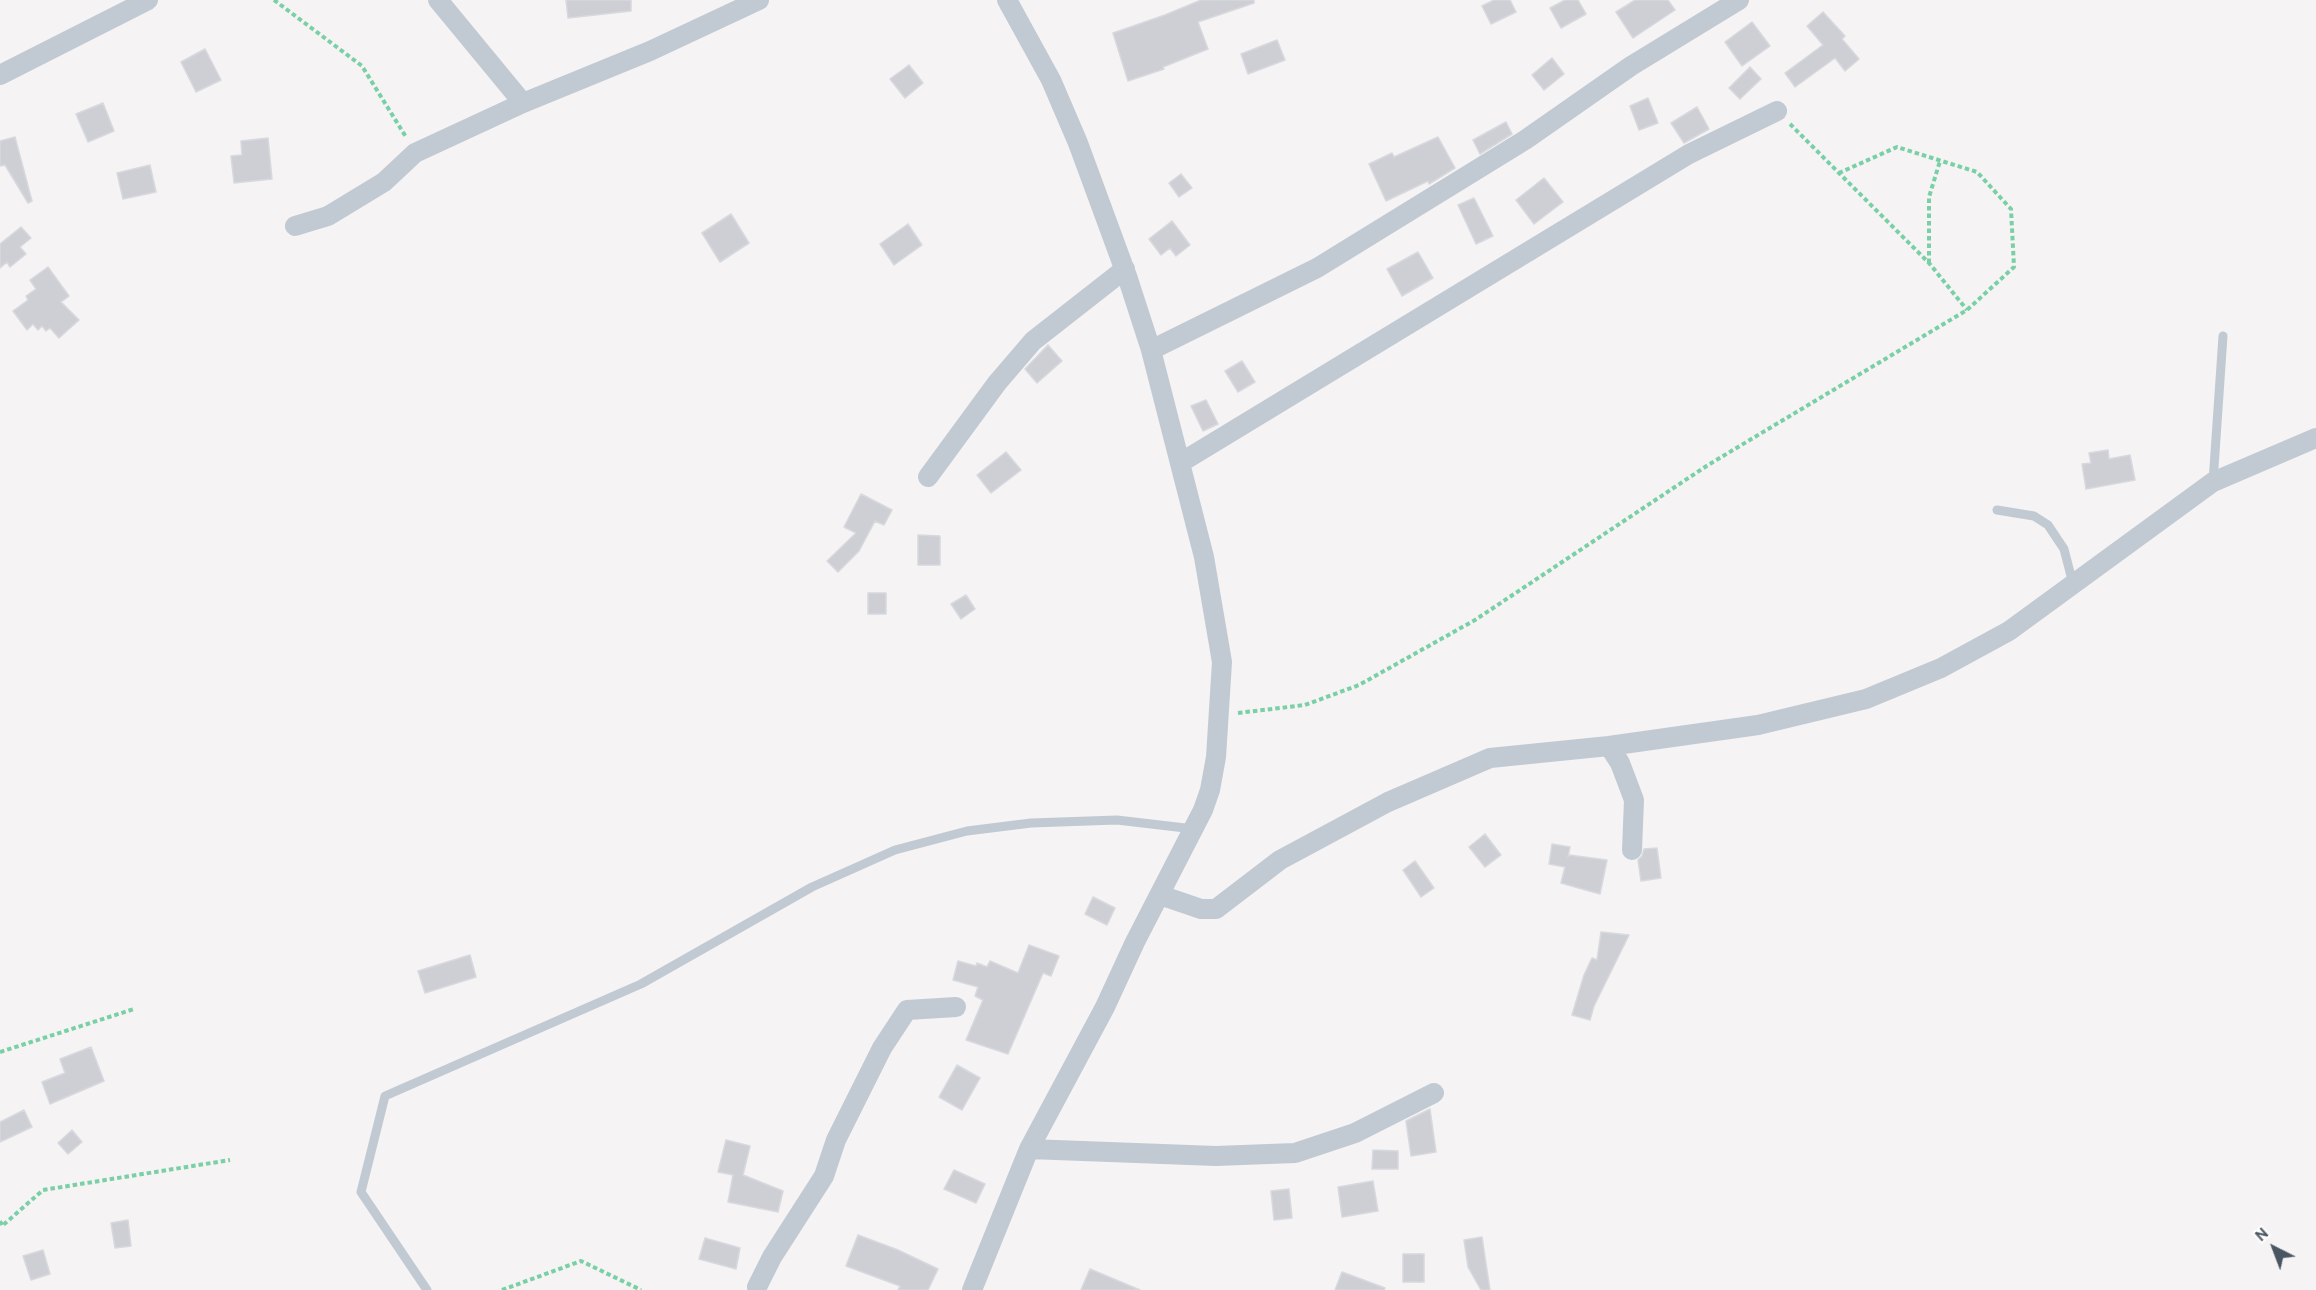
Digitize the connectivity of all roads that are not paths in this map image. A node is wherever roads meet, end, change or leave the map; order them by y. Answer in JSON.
{"nodes":[{"id":1,"x":148,"y":0,"type":"edge"},
{"id":2,"x":438,"y":0,"type":"edge"},
{"id":3,"x":759,"y":0,"type":"edge"},
{"id":4,"x":1007,"y":0,"type":"edge"},
{"id":5,"x":1739,"y":0,"type":"edge"},
{"id":6,"x":0,"y":75,"type":"edge"},
{"id":7,"x":523,"y":104,"type":"junction"},
{"id":8,"x":1777,"y":111,"type":"road end"},
{"id":9,"x":295,"y":226,"type":"dead end"},
{"id":10,"x":1125,"y":269,"type":"junction"},
{"id":11,"x":2223,"y":336,"type":"dead end"},
{"id":12,"x":1151,"y":350,"type":"junction"},
{"id":13,"x":2316,"y":438,"type":"edge"},
{"id":14,"x":1180,"y":463,"type":"junction"},
{"id":15,"x":928,"y":477,"type":"dead end"},
{"id":16,"x":2213,"y":482,"type":"junction"},
{"id":17,"x":1997,"y":510,"type":"dead end"},
{"id":18,"x":2073,"y":584,"type":"junction"},
{"id":19,"x":1609,"y":747,"type":"junction"},
{"id":20,"x":1194,"y":829,"type":"junction"},
{"id":21,"x":1632,"y":850,"type":"dead end"},
{"id":22,"x":1160,"y":895,"type":"junction"},
{"id":23,"x":956,"y":1007,"type":"dead end"},
{"id":24,"x":1434,"y":1093,"type":"dead end"},
{"id":25,"x":1029,"y":1149,"type":"junction"},
{"id":26,"x":758,"y":1289,"type":"edge"},
{"id":27,"x":427,"y":1290,"type":"edge"},
{"id":28,"x":972,"y":1290,"type":"edge"}],
"edges":[{"from":1,"to":6,"type":"street"},
{"from":2,"to":7,"type":"street"},
{"from":3,"to":7,"type":"street"},
{"from":4,"to":10,"type":"street"},
{"from":5,"to":12,"type":"street"},
{"from":7,"to":9,"type":"street"},
{"from":8,"to":14,"type":"street"},
{"from":10,"to":12,"type":"street"},
{"from":10,"to":15,"type":"street"},
{"from":11,"to":16,"type":"lane"},
{"from":12,"to":14,"type":"street"},
{"from":13,"to":16,"type":"street"},
{"from":14,"to":20,"type":"street"},
{"from":16,"to":18,"type":"street"},
{"from":17,"to":18,"type":"lane"},
{"from":18,"to":19,"type":"street"},
{"from":19,"to":21,"type":"street"},
{"from":19,"to":22,"type":"street"},
{"from":20,"to":22,"type":"street"},
{"from":20,"to":27,"type":"lane"},
{"from":22,"to":25,"type":"street"},
{"from":23,"to":26,"type":"street"},
{"from":24,"to":25,"type":"street"},
{"from":25,"to":28,"type":"street"}]}
